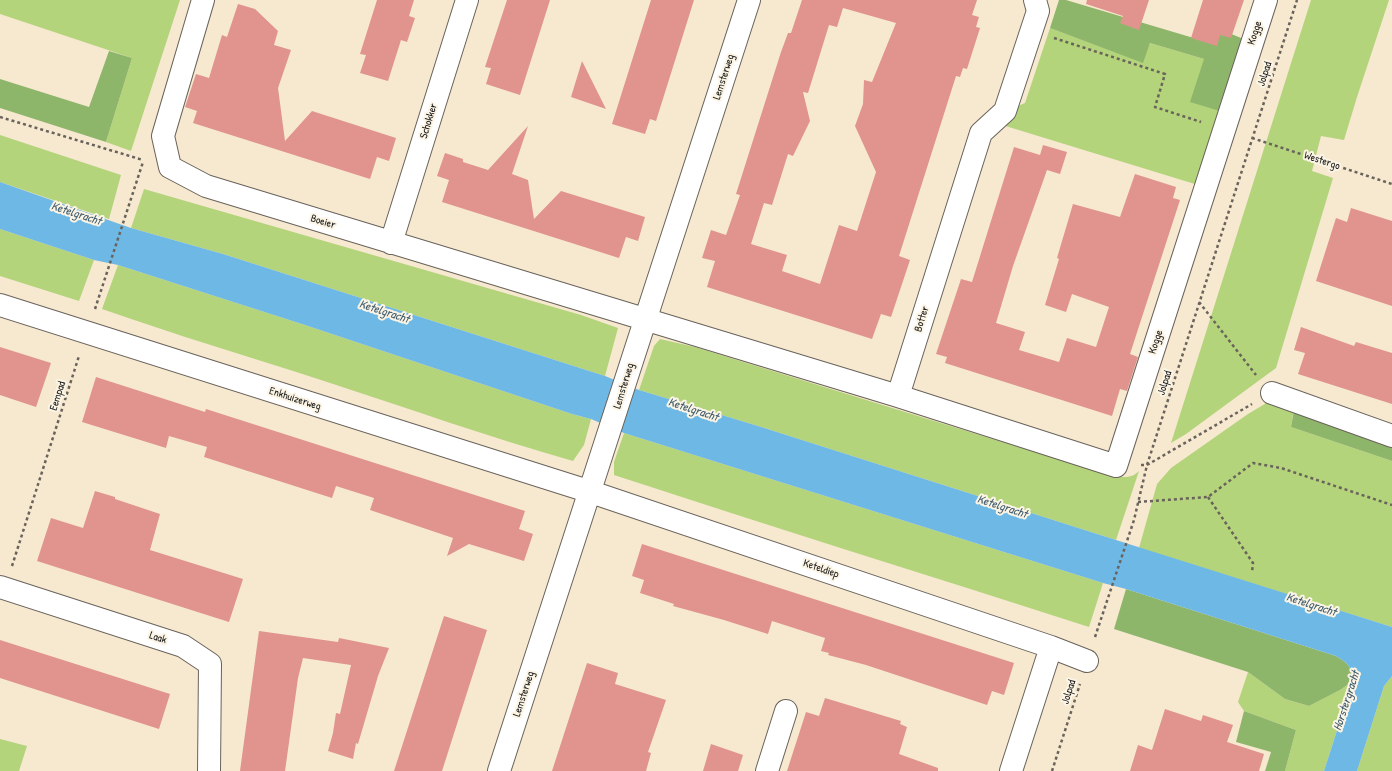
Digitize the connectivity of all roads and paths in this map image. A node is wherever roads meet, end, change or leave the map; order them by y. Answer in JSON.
{"nodes":[{"id":1,"x":203,"y":0,"type":"edge"},
{"id":2,"x":467,"y":0,"type":"edge"},
{"id":3,"x":749,"y":0,"type":"edge"},
{"id":4,"x":1035,"y":0,"type":"edge"},
{"id":5,"x":1266,"y":0,"type":"edge"},
{"id":6,"x":1297,"y":0,"type":"edge"},
{"id":7,"x":1031,"y":30,"type":"junction"},
{"id":8,"x":0,"y":117,"type":"edge"},
{"id":9,"x":1225,"y":129,"type":"junction"},
{"id":10,"x":1252,"y":138,"type":"junction"},
{"id":11,"x":144,"y":161,"type":"dead end"},
{"id":12,"x":1392,"y":184,"type":"edge"},
{"id":13,"x":132,"y":193,"type":"dead end"},
{"id":14,"x":391,"y":242,"type":"junction"},
{"id":15,"x":1199,"y":302,"type":"junction"},
{"id":16,"x":0,"y":305,"type":"edge"},
{"id":17,"x":645,"y":320,"type":"junction"},
{"id":18,"x":87,"y":333,"type":"junction"},
{"id":19,"x":1272,"y":393,"type":"junction"},
{"id":20,"x":898,"y":396,"type":"junction"},
{"id":21,"x":1392,"y":436,"type":"edge"},
{"id":22,"x":1147,"y":464,"type":"junction"},
{"id":23,"x":591,"y":492,"type":"junction"},
{"id":24,"x":1208,"y":497,"type":"junction"},
{"id":25,"x":1138,"y":502,"type":"junction"},
{"id":26,"x":1392,"y":505,"type":"edge"},
{"id":27,"x":1252,"y":572,"type":"dead end"},
{"id":28,"x":2,"y":588,"type":"edge"},
{"id":29,"x":1051,"y":647,"type":"junction"},
{"id":30,"x":1087,"y":661,"type":"junction"},
{"id":31,"x":786,"y":711,"type":"dead end"},
{"id":32,"x":209,"y":771,"type":"edge"},
{"id":33,"x":499,"y":771,"type":"edge"},
{"id":34,"x":767,"y":771,"type":"edge"},
{"id":35,"x":1011,"y":771,"type":"edge"},
{"id":36,"x":1052,"y":771,"type":"edge"}],
"edges":[{"from":1,"to":14,"type":"street","name":"Boeier"},
{"from":2,"to":14,"type":"street","name":"Schokker"},
{"from":3,"to":17,"type":"street","name":"Lemsterweg"},
{"from":4,"to":7,"type":"street","name":"Botter"},
{"from":5,"to":9,"type":"street","name":"Kogge"},
{"from":6,"to":10,"type":"path","name":"Jolpad"},
{"from":7,"to":9,"type":"path","name":"Westergo"},
{"from":7,"to":20,"type":"street","name":"Botter"},
{"from":8,"to":11,"type":"path"},
{"from":9,"to":10,"type":"path","name":"Westergo"},
{"from":9,"to":20,"type":"street","name":"Kogge"},
{"from":10,"to":12,"type":"path","name":"Westergo"},
{"from":10,"to":15,"type":"path","name":"Jolpad"},
{"from":13,"to":18,"type":"path","name":"Eempad"},
{"from":14,"to":17,"type":"street","name":"Boeier"},
{"from":15,"to":19,"type":"path"},
{"from":15,"to":22,"type":"path","name":"Jolpad"},
{"from":16,"to":18,"type":"street","name":"Enkhuizerweg"},
{"from":17,"to":20,"type":"street"},
{"from":17,"to":23,"type":"street","name":"Lemsterweg"},
{"from":18,"to":23,"type":"street","name":"Enkhuizerweg"},
{"from":18,"to":28,"type":"path","name":"Eempad"},
{"from":19,"to":21,"type":"street"},
{"from":19,"to":22,"type":"path"},
{"from":22,"to":25,"type":"path","name":"Jolpad"},
{"from":23,"to":29,"type":"street","name":"Keteldiep"},
{"from":23,"to":33,"type":"street","name":"Lemsterweg"},
{"from":24,"to":25,"type":"path"},
{"from":24,"to":26,"type":"path"},
{"from":24,"to":27,"type":"path"},
{"from":25,"to":30,"type":"path","name":"Jolpad"},
{"from":28,"to":32,"type":"street","name":"Laak"},
{"from":29,"to":30,"type":"street","name":"Keteldiep"},
{"from":29,"to":35,"type":"street"},
{"from":30,"to":36,"type":"path","name":"Jolpad"},
{"from":31,"to":34,"type":"street"}]}
